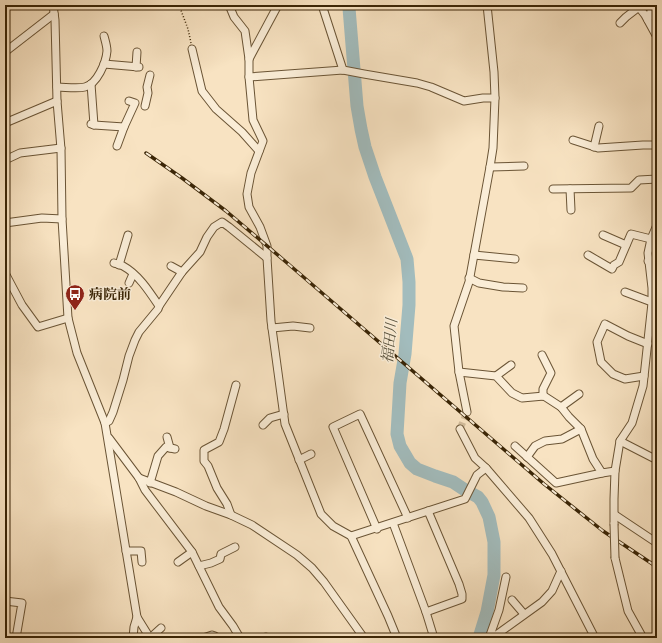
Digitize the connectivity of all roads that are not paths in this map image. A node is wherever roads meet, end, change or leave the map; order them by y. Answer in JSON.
{"nodes":[{"id":1,"x":53,"y":5,"type":"edge"},
{"id":2,"x":229,"y":5,"type":"edge"},
{"id":3,"x":278,"y":5,"type":"edge"},
{"id":4,"x":322,"y":5,"type":"edge"},
{"id":5,"x":487,"y":5,"type":"edge"},
{"id":6,"x":653,"y":5,"type":"edge"},
{"id":7,"x":638,"y":6,"type":"edge"},
{"id":8,"x":54,"y":14,"type":"junction"},
{"id":9,"x":648,"y":20,"type":"junction"},
{"id":10,"x":620,"y":23,"type":"dead end"},
{"id":11,"x":656,"y":34,"type":"edge"},
{"id":12,"x":104,"y":36,"type":"dead end"},
{"id":13,"x":192,"y":49,"type":"road end"},
{"id":14,"x":5,"y":52,"type":"edge"},
{"id":15,"x":137,"y":52,"type":"dead end"},
{"id":16,"x":250,"y":59,"type":"junction"},
{"id":17,"x":104,"y":64,"type":"junction"},
{"id":18,"x":343,"y":70,"type":"junction"},
{"id":19,"x":150,"y":75,"type":"dead end"},
{"id":20,"x":250,"y":77,"type":"junction"},
{"id":21,"x":91,"y":84,"type":"junction"},
{"id":22,"x":57,"y":87,"type":"junction"},
{"id":23,"x":495,"y":98,"type":"junction"},
{"id":24,"x":57,"y":101,"type":"junction"},
{"id":25,"x":5,"y":123,"type":"edge"},
{"id":26,"x":599,"y":126,"type":"dead end"},
{"id":27,"x":124,"y":127,"type":"junction"},
{"id":28,"x":573,"y":140,"type":"dead end"},
{"id":29,"x":657,"y":145,"type":"edge"},
{"id":30,"x":117,"y":146,"type":"dead end"},
{"id":31,"x":594,"y":147,"type":"junction"},
{"id":32,"x":61,"y":148,"type":"junction"},
{"id":33,"x":259,"y":151,"type":"junction"},
{"id":34,"x":5,"y":160,"type":"edge"},
{"id":35,"x":524,"y":166,"type":"dead end"},
{"id":36,"x":490,"y":167,"type":"junction"},
{"id":37,"x":657,"y":180,"type":"edge"},
{"id":38,"x":554,"y":189,"type":"dead end"},
{"id":39,"x":570,"y":189,"type":"junction"},
{"id":40,"x":571,"y":210,"type":"dead end"},
{"id":41,"x":62,"y":219,"type":"junction"},
{"id":42,"x":5,"y":223,"type":"edge"},
{"id":43,"x":657,"y":225,"type":"edge"},
{"id":44,"x":128,"y":235,"type":"dead end"},
{"id":45,"x":603,"y":235,"type":"dead end"},
{"id":46,"x":651,"y":238,"type":"junction"},
{"id":47,"x":626,"y":245,"type":"junction"},
{"id":48,"x":474,"y":255,"type":"junction"},
{"id":49,"x":588,"y":255,"type":"dead end"},
{"id":50,"x":267,"y":258,"type":"junction"},
{"id":51,"x":515,"y":259,"type":"dead end"},
{"id":52,"x":657,"y":260,"type":"edge"},
{"id":53,"x":648,"y":261,"type":"junction"},
{"id":54,"x":171,"y":266,"type":"dead end"},
{"id":55,"x":182,"y":272,"type":"junction"},
{"id":56,"x":5,"y":273,"type":"edge"},
{"id":57,"x":133,"y":274,"type":"junction"},
{"id":58,"x":469,"y":278,"type":"junction"},
{"id":59,"x":129,"y":283,"type":"dead end"},
{"id":60,"x":523,"y":288,"type":"dead end"},
{"id":61,"x":625,"y":292,"type":"dead end"},
{"id":62,"x":655,"y":304,"type":"edge"},
{"id":63,"x":159,"y":306,"type":"junction"},
{"id":64,"x":68,"y":318,"type":"junction"},
{"id":65,"x":272,"y":328,"type":"junction"},
{"id":66,"x":310,"y":328,"type":"dead end"},
{"id":67,"x":648,"y":344,"type":"junction"},
{"id":68,"x":542,"y":355,"type":"dead end"},
{"id":69,"x":511,"y":365,"type":"dead end"},
{"id":70,"x":459,"y":372,"type":"junction"},
{"id":71,"x":496,"y":376,"type":"junction"},
{"id":72,"x":644,"y":376,"type":"junction"},
{"id":73,"x":236,"y":385,"type":"dead end"},
{"id":74,"x":578,"y":394,"type":"dead end"},
{"id":75,"x":543,"y":396,"type":"junction"},
{"id":76,"x":561,"y":407,"type":"junction"},
{"id":77,"x":466,"y":412,"type":"tunnel mouth"},
{"id":78,"x":284,"y":414,"type":"junction"},
{"id":79,"x":105,"y":423,"type":"junction"},
{"id":80,"x":263,"y":425,"type":"dead end"},
{"id":81,"x":460,"y":429,"type":"dead end"},
{"id":82,"x":581,"y":429,"type":"junction"},
{"id":83,"x":108,"y":436,"type":"junction"},
{"id":84,"x":167,"y":437,"type":"dead end"},
{"id":85,"x":620,"y":441,"type":"junction"},
{"id":86,"x":515,"y":446,"type":"dead end"},
{"id":87,"x":311,"y":454,"type":"dead end"},
{"id":88,"x":527,"y":457,"type":"junction"},
{"id":89,"x":299,"y":460,"type":"junction"},
{"id":90,"x":657,"y":460,"type":"edge"},
{"id":91,"x":486,"y":468,"type":"junction"},
{"id":92,"x":615,"y":471,"type":"junction"},
{"id":93,"x":602,"y":473,"type":"junction"},
{"id":94,"x":139,"y":478,"type":"junction"},
{"id":95,"x":150,"y":483,"type":"junction"},
{"id":96,"x":428,"y":511,"type":"junction"},
{"id":97,"x":231,"y":515,"type":"junction"},
{"id":98,"x":615,"y":515,"type":"junction"},
{"id":99,"x":408,"y":518,"type":"junction"},
{"id":100,"x":393,"y":523,"type":"junction"},
{"id":101,"x":376,"y":529,"type":"junction"},
{"id":102,"x":351,"y":536,"type":"junction"},
{"id":103,"x":657,"y":543,"type":"edge"},
{"id":104,"x":235,"y":547,"type":"dead end"},
{"id":105,"x":126,"y":551,"type":"junction"},
{"id":106,"x":192,"y":552,"type":"junction"},
{"id":107,"x":142,"y":562,"type":"dead end"},
{"id":108,"x":178,"y":562,"type":"dead end"},
{"id":109,"x":199,"y":566,"type":"junction"},
{"id":110,"x":561,"y":571,"type":"junction"},
{"id":111,"x":506,"y":577,"type":"dead end"},
{"id":112,"x":512,"y":600,"type":"dead end"},
{"id":113,"x":5,"y":601,"type":"edge"},
{"id":114,"x":426,"y":612,"type":"junction"},
{"id":115,"x":524,"y":614,"type":"junction"},
{"id":116,"x":137,"y":617,"type":"junction"},
{"id":117,"x":161,"y":628,"type":"dead end"},
{"id":118,"x":16,"y":638,"type":"edge"},
{"id":119,"x":133,"y":638,"type":"edge"},
{"id":120,"x":150,"y":638,"type":"edge"},
{"id":121,"x":203,"y":638,"type":"edge"},
{"id":122,"x":215,"y":638,"type":"edge"},
{"id":123,"x":240,"y":638,"type":"edge"},
{"id":124,"x":263,"y":638,"type":"edge"},
{"id":125,"x":266,"y":638,"type":"edge"},
{"id":126,"x":364,"y":638,"type":"edge"},
{"id":127,"x":397,"y":638,"type":"edge"},
{"id":128,"x":434,"y":638,"type":"edge"},
{"id":129,"x":491,"y":638,"type":"edge"},
{"id":130,"x":595,"y":638,"type":"edge"},
{"id":131,"x":643,"y":638,"type":"edge"}],
"edges":[{"from":1,"to":8,"type":"street"},
{"from":2,"to":16,"type":"street"},
{"from":3,"to":16,"type":"street"},
{"from":4,"to":18,"type":"street"},
{"from":5,"to":23,"type":"street"},
{"from":6,"to":9,"type":"street"},
{"from":7,"to":9,"type":"street"},
{"from":7,"to":10,"type":"street"},
{"from":8,"to":14,"type":"street"},
{"from":8,"to":22,"type":"street"},
{"from":9,"to":11,"type":"street"},
{"from":12,"to":17,"type":"street"},
{"from":13,"to":33,"type":"street"},
{"from":15,"to":17,"type":"street"},
{"from":16,"to":20,"type":"street"},
{"from":17,"to":21,"type":"street"},
{"from":18,"to":20,"type":"street"},
{"from":18,"to":23,"type":"street"},
{"from":19,"to":27,"type":"street"},
{"from":20,"to":33,"type":"street"},
{"from":21,"to":22,"type":"street"},
{"from":21,"to":27,"type":"street"},
{"from":22,"to":24,"type":"street"},
{"from":23,"to":36,"type":"street"},
{"from":24,"to":25,"type":"street"},
{"from":24,"to":32,"type":"street"},
{"from":26,"to":31,"type":"street"},
{"from":27,"to":30,"type":"street"},
{"from":28,"to":31,"type":"street"},
{"from":29,"to":31,"type":"street"},
{"from":32,"to":34,"type":"street"},
{"from":32,"to":41,"type":"street"},
{"from":33,"to":50,"type":"street"},
{"from":35,"to":36,"type":"street"},
{"from":36,"to":48,"type":"street"},
{"from":37,"to":39,"type":"street"},
{"from":38,"to":39,"type":"street"},
{"from":39,"to":40,"type":"street"},
{"from":41,"to":42,"type":"street"},
{"from":41,"to":64,"type":"street"},
{"from":43,"to":46,"type":"street"},
{"from":44,"to":57,"type":"street"},
{"from":45,"to":47,"type":"street"},
{"from":46,"to":47,"type":"street"},
{"from":46,"to":53,"type":"street"},
{"from":47,"to":49,"type":"street"},
{"from":48,"to":51,"type":"street"},
{"from":48,"to":58,"type":"street"},
{"from":50,"to":55,"type":"street"},
{"from":50,"to":65,"type":"street"},
{"from":52,"to":53,"type":"street"},
{"from":53,"to":62,"type":"street"},
{"from":54,"to":55,"type":"street"},
{"from":55,"to":63,"type":"street"},
{"from":56,"to":64,"type":"street"},
{"from":57,"to":59,"type":"street"},
{"from":57,"to":63,"type":"street"},
{"from":58,"to":60,"type":"street"},
{"from":58,"to":70,"type":"street"},
{"from":61,"to":62,"type":"street"},
{"from":62,"to":67,"type":"street"},
{"from":63,"to":79,"type":"street"},
{"from":64,"to":79,"type":"street"},
{"from":65,"to":66,"type":"street"},
{"from":65,"to":78,"type":"street"},
{"from":67,"to":72,"type":"street"},
{"from":67,"to":72,"type":"street"},
{"from":68,"to":75,"type":"street"},
{"from":69,"to":71,"type":"street"},
{"from":70,"to":71,"type":"street"},
{"from":70,"to":77,"type":"street"},
{"from":71,"to":75,"type":"street"},
{"from":72,"to":85,"type":"street"},
{"from":73,"to":97,"type":"street"},
{"from":74,"to":76,"type":"street"},
{"from":75,"to":76,"type":"street"},
{"from":76,"to":82,"type":"street"},
{"from":78,"to":80,"type":"street"},
{"from":78,"to":89,"type":"street"},
{"from":79,"to":83,"type":"street"},
{"from":81,"to":91,"type":"street"},
{"from":82,"to":88,"type":"street"},
{"from":82,"to":93,"type":"street"},
{"from":83,"to":94,"type":"street"},
{"from":83,"to":105,"type":"street"},
{"from":84,"to":95,"type":"street"},
{"from":85,"to":90,"type":"street"},
{"from":85,"to":92,"type":"street"},
{"from":86,"to":88,"type":"street"},
{"from":87,"to":89,"type":"street"},
{"from":88,"to":93,"type":"street"},
{"from":89,"to":102,"type":"street"},
{"from":91,"to":96,"type":"street"},
{"from":91,"to":110,"type":"street"},
{"from":92,"to":93,"type":"street"},
{"from":92,"to":98,"type":"street"},
{"from":94,"to":95,"type":"street"},
{"from":94,"to":106,"type":"street"},
{"from":95,"to":97,"type":"street"},
{"from":96,"to":99,"type":"street"},
{"from":96,"to":114,"type":"street"},
{"from":97,"to":126,"type":"street"},
{"from":98,"to":103,"type":"street"},
{"from":98,"to":131,"type":"street","bridge":true},
{"from":99,"to":100,"type":"street"},
{"from":99,"to":101,"type":"street"},
{"from":100,"to":101,"type":"street"},
{"from":100,"to":114,"type":"street"},
{"from":101,"to":102,"type":"street"},
{"from":102,"to":127,"type":"street"},
{"from":104,"to":109,"type":"street"},
{"from":105,"to":107,"type":"street"},
{"from":105,"to":116,"type":"street"},
{"from":106,"to":108,"type":"street"},
{"from":106,"to":109,"type":"street"},
{"from":109,"to":123,"type":"street"},
{"from":110,"to":115,"type":"street"},
{"from":110,"to":130,"type":"street"},
{"from":111,"to":129,"type":"street"},
{"from":112,"to":115,"type":"street"},
{"from":113,"to":118,"type":"street"},
{"from":114,"to":128,"type":"street"},
{"from":115,"to":129,"type":"street"},
{"from":116,"to":119,"type":"street"},
{"from":116,"to":120,"type":"street"},
{"from":117,"to":120,"type":"street"},
{"from":121,"to":122,"type":"street"},
{"from":124,"to":125,"type":"street"}]}
